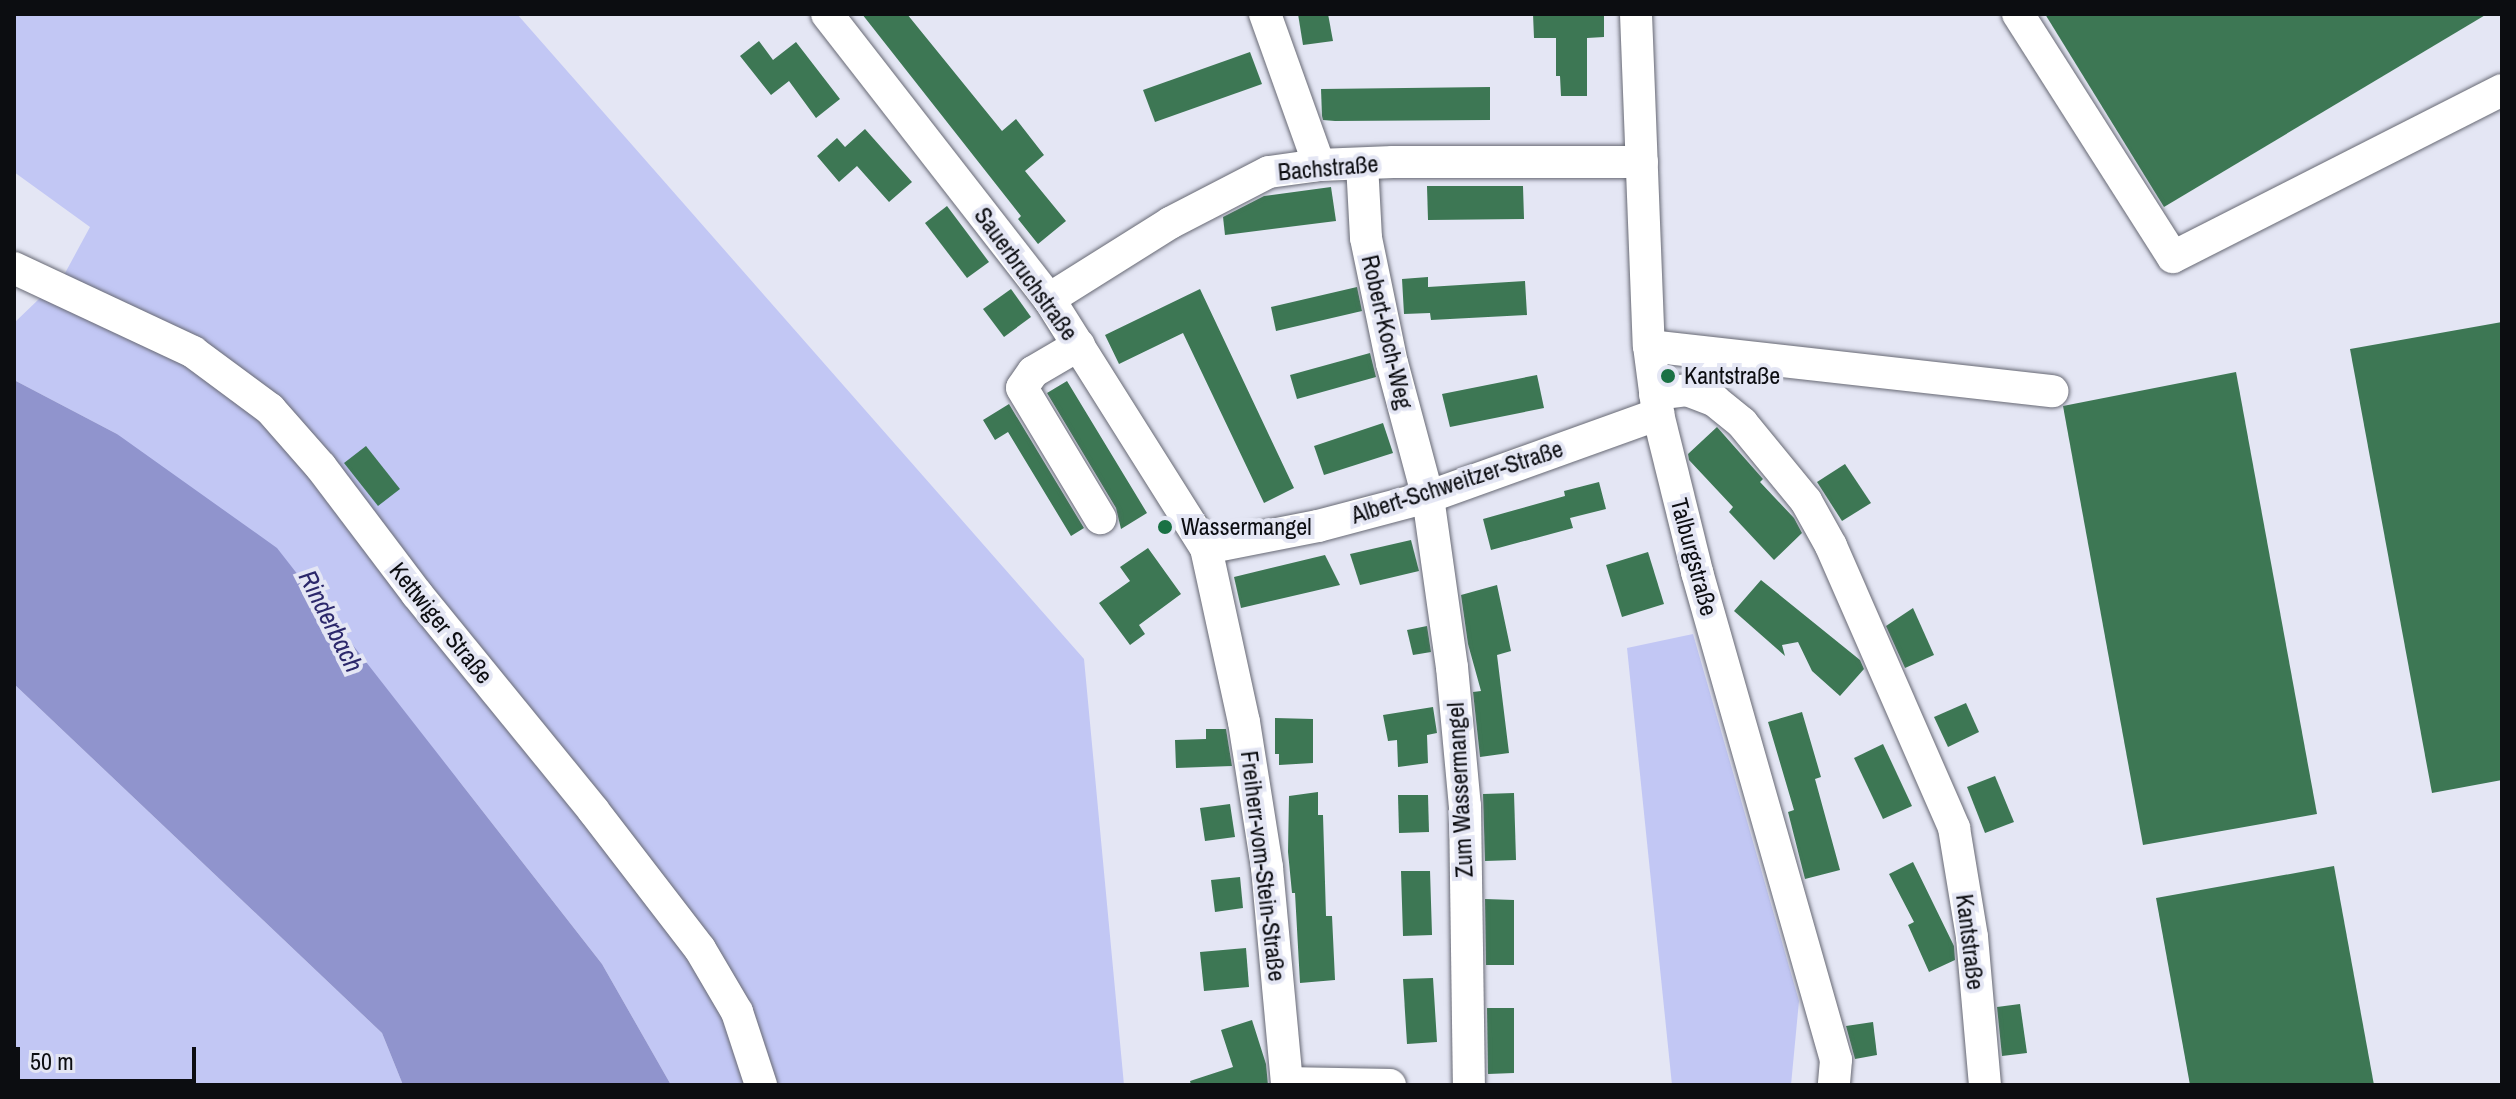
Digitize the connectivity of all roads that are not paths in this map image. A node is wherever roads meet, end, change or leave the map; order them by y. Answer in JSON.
{"nodes":[{"id":1,"x":827,"y":14,"type":"edge"},
{"id":2,"x":1265,"y":14,"type":"edge"},
{"id":3,"x":1636,"y":14,"type":"edge"},
{"id":4,"x":2018,"y":14,"type":"edge"},
{"id":5,"x":2502,"y":90,"type":"edge"},
{"id":6,"x":1642,"y":162,"type":"junction"},
{"id":7,"x":1362,"y":164,"type":"junction"},
{"id":8,"x":1319,"y":165,"type":"junction"},
{"id":9,"x":14,"y":268,"type":"edge"},
{"id":10,"x":1049,"y":299,"type":"junction"},
{"id":11,"x":1079,"y":345,"type":"junction"},
{"id":12,"x":1649,"y":346,"type":"junction"},
{"id":13,"x":2052,"y":391,"type":"dead end"},
{"id":14,"x":1656,"y":404,"type":"junction"},
{"id":15,"x":1428,"y":497,"type":"junction"},
{"id":16,"x":1100,"y":518,"type":"dead end"},
{"id":17,"x":1206,"y":548,"type":"junction"},
{"id":18,"x":761,"y":1085,"type":"edge"},
{"id":19,"x":1390,"y":1085,"type":"edge"},
{"id":20,"x":1469,"y":1085,"type":"edge"},
{"id":21,"x":1834,"y":1085,"type":"edge"},
{"id":22,"x":1985,"y":1085,"type":"edge"}],
"edges":[{"from":1,"to":10,"type":"street","name":"Sauerbruchstraße"},
{"from":2,"to":8,"type":"street"},
{"from":3,"to":6,"type":"street","name":"Talburgstraße"},
{"from":4,"to":5,"type":"street"},
{"from":6,"to":7,"type":"street","name":"Bachstraße"},
{"from":6,"to":12,"type":"street","name":"Talburgstraße"},
{"from":7,"to":8,"type":"street","name":"Bachstraße"},
{"from":7,"to":15,"type":"street","name":"Robert-Koch-Weg"},
{"from":8,"to":10,"type":"street","name":"Bachstraße"},
{"from":9,"to":18,"type":"street","name":"Kettwiger Straße"},
{"from":10,"to":11,"type":"street","name":"Sauerbruchstraße"},
{"from":11,"to":16,"type":"street"},
{"from":11,"to":17,"type":"street","name":"Sauerbruchstraße"},
{"from":12,"to":13,"type":"street"},
{"from":12,"to":14,"type":"street","name":"Talburgstraße"},
{"from":14,"to":15,"type":"street","name":"Albert-Schweitzer-Straße"},
{"from":14,"to":21,"type":"street","name":"Talburgstraße"},
{"from":14,"to":22,"type":"street","name":"Kantstraße"},
{"from":15,"to":17,"type":"street","name":"Albert-Schweitzer-Straße"},
{"from":15,"to":20,"type":"street","name":"Zum Wassermangel"},
{"from":17,"to":19,"type":"street","name":"Freiherr-vom-Stein-Straße"}]}
